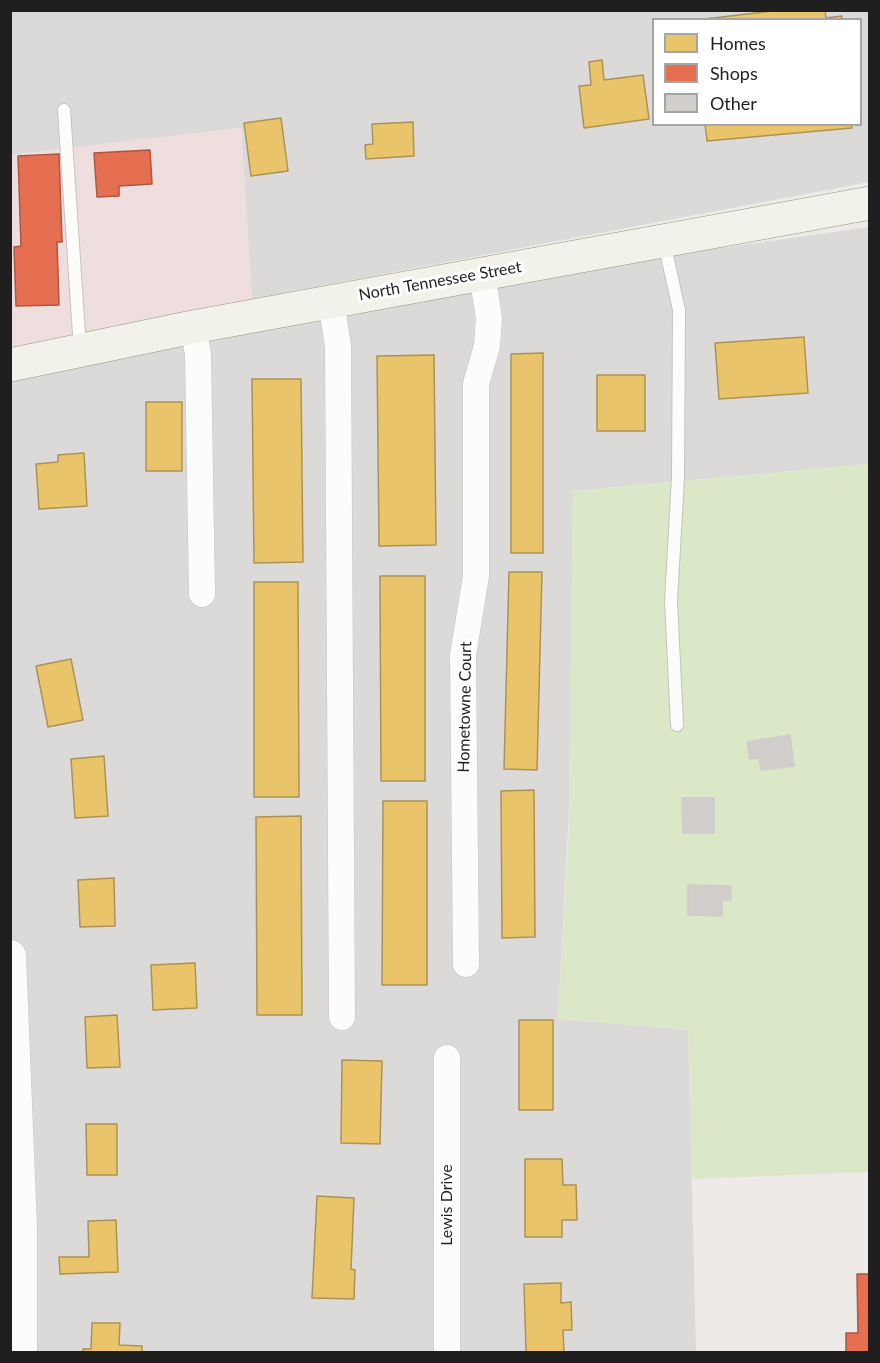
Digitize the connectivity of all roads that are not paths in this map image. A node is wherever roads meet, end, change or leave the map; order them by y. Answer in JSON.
{"nodes":[{"id":1,"x":64,"y":110,"type":"dead end"},
{"id":2,"x":870,"y":203,"type":"edge"},
{"id":3,"x":664,"y":241,"type":"junction"},
{"id":4,"x":482,"y":273,"type":"junction"},
{"id":5,"x":331,"y":301,"type":"junction"},
{"id":6,"x":193,"y":327,"type":"junction"},
{"id":7,"x":80,"y":350,"type":"junction"},
{"id":8,"x":10,"y":365,"type":"edge"},
{"id":9,"x":202,"y":594,"type":"dead end"},
{"id":10,"x":677,"y":725,"type":"dead end"},
{"id":11,"x":10,"y":956,"type":"edge"},
{"id":12,"x":466,"y":964,"type":"dead end"},
{"id":13,"x":342,"y":1017,"type":"dead end"},
{"id":14,"x":447,"y":1058,"type":"dead end"},
{"id":15,"x":21,"y":1353,"type":"edge"},
{"id":16,"x":447,"y":1353,"type":"edge"}],
"edges":[{"from":1,"to":7,"type":"lane"},
{"from":2,"to":3,"type":"main road","name":"North Tennessee Street"},
{"from":3,"to":4,"type":"main road","name":"North Tennessee Street"},
{"from":3,"to":10,"type":"lane"},
{"from":4,"to":5,"type":"main road","name":"North Tennessee Street"},
{"from":4,"to":12,"type":"street","name":"Hometowne Court"},
{"from":5,"to":6,"type":"main road","name":"North Tennessee Street"},
{"from":5,"to":13,"type":"street"},
{"from":6,"to":7,"type":"main road","name":"North Tennessee Street"},
{"from":6,"to":9,"type":"street"},
{"from":7,"to":8,"type":"main road","name":"North Tennessee Street"},
{"from":11,"to":15,"type":"street"},
{"from":14,"to":16,"type":"street","name":"Lewis Drive"}]}
